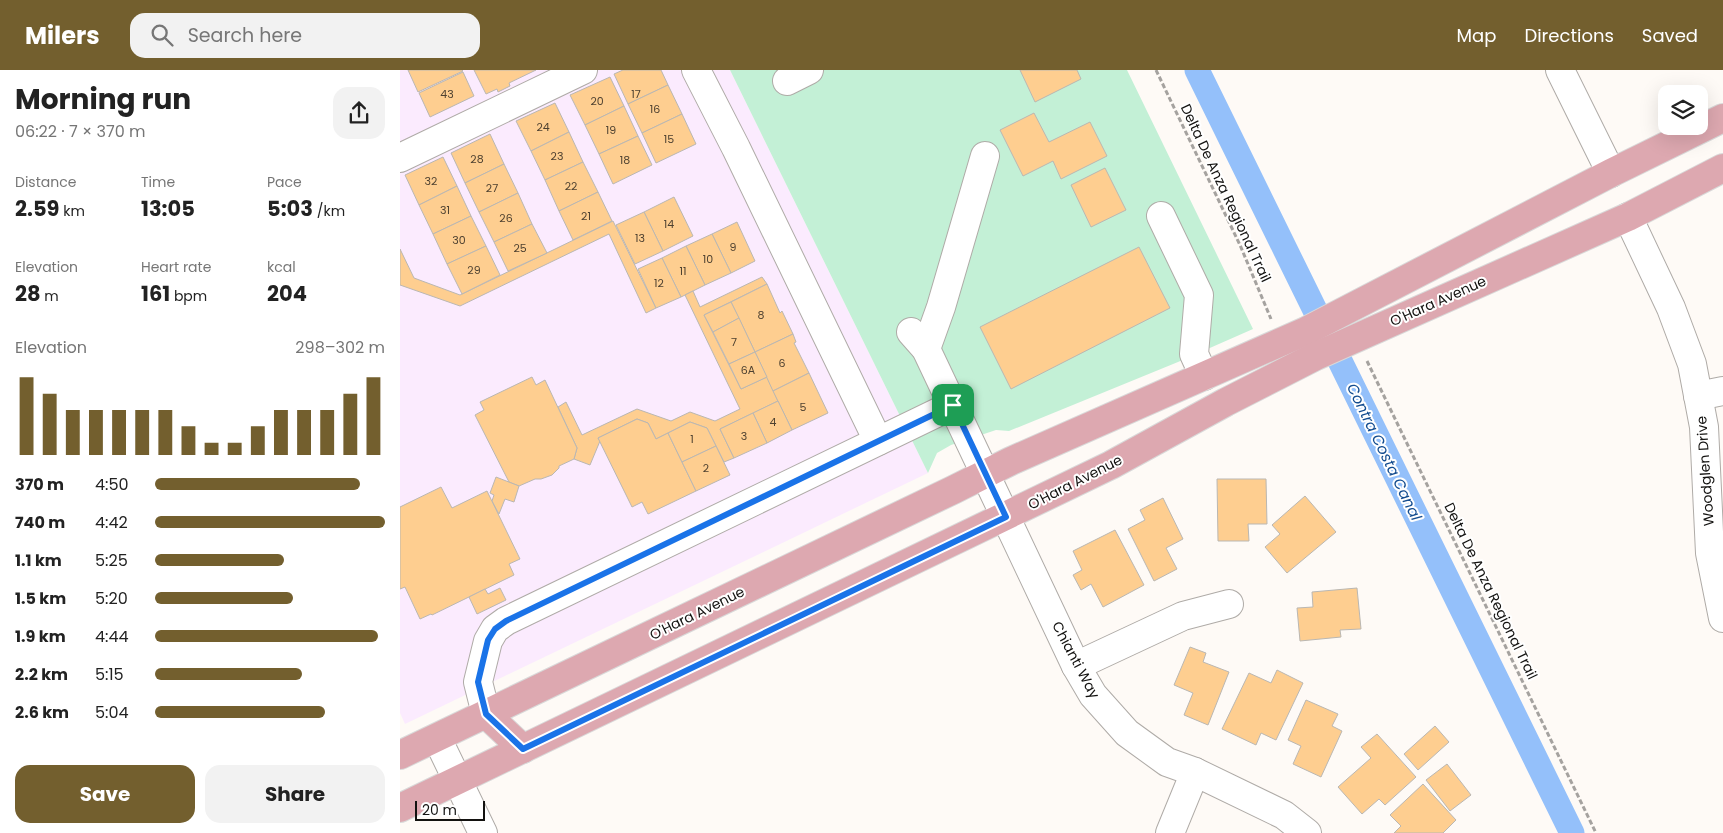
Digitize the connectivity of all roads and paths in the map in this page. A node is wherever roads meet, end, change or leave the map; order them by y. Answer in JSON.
{"nodes":[{"id":1,"x":583,"y":70,"type":"edge"},
{"id":2,"x":696,"y":70,"type":"edge"},
{"id":3,"x":1156,"y":70,"type":"edge"},
{"id":4,"x":1560,"y":70,"type":"edge"},
{"id":5,"x":1723,"y":118,"type":"edge"},
{"id":6,"x":986,"y":156,"type":"dead end"},
{"id":7,"x":400,"y":158,"type":"edge"},
{"id":8,"x":1723,"y":168,"type":"edge"},
{"id":9,"x":1611,"y":173,"type":"junction"},
{"id":10,"x":1161,"y":216,"type":"dead end"},
{"id":11,"x":1628,"y":217,"type":"junction"},
{"id":12,"x":1274,"y":326,"type":"dead end"},
{"id":13,"x":1356,"y":350,"type":"junction"},
{"id":14,"x":1204,"y":376,"type":"junction"},
{"id":15,"x":1711,"y":393,"type":"edge"},
{"id":16,"x":953,"y":405,"type":"junction"},
{"id":17,"x":878,"y":441,"type":"junction"},
{"id":18,"x":986,"y":473,"type":"junction"},
{"id":19,"x":1006,"y":517,"type":"junction"},
{"id":20,"x":1229,"y":604,"type":"dead end"},
{"id":21,"x":1723,"y":618,"type":"edge"},
{"id":22,"x":1076,"y":666,"type":"junction"},
{"id":23,"x":486,"y":714,"type":"junction"},
{"id":24,"x":437,"y":738,"type":"junction"},
{"id":25,"x":523,"y":749,"type":"junction"},
{"id":26,"x":400,"y":755,"type":"edge"},
{"id":27,"x":1195,"y":772,"type":"junction"},
{"id":28,"x":458,"y":781,"type":"junction"},
{"id":29,"x":400,"y":808,"type":"edge"},
{"id":30,"x":483,"y":833,"type":"edge"},
{"id":31,"x":1170,"y":833,"type":"edge"},
{"id":32,"x":1307,"y":833,"type":"edge"},
{"id":33,"x":1596,"y":833,"type":"edge"}],
"edges":[{"from":1,"to":7,"type":"street"},
{"from":2,"to":17,"type":"street"},
{"from":3,"to":12,"type":"path","name":"Delta De Anza Regional Trail"},
{"from":4,"to":9,"type":"street"},
{"from":5,"to":9,"type":"main road","name":"O'Hara Avenue"},
{"from":6,"to":16,"type":"street","name":"Chianti Way"},
{"from":8,"to":11,"type":"main road","name":"O'Hara Avenue"},
{"from":9,"to":14,"type":"main road","name":"O'Hara Avenue"},
{"from":10,"to":14,"type":"street"},
{"from":11,"to":13,"type":"main road","name":"O'Hara Avenue"},
{"from":11,"to":15,"type":"street","name":"Woodglen Drive"},
{"from":13,"to":19,"type":"main road","name":"O'Hara Avenue"},
{"from":13,"to":33,"type":"path","name":"Delta De Anza Regional Trail"},
{"from":14,"to":18,"type":"main road","name":"O'Hara Avenue"},
{"from":15,"to":21,"type":"street","name":"Woodglen Drive"},
{"from":16,"to":17,"type":"street"},
{"from":16,"to":18,"type":"street","name":"Chianti Way"},
{"from":17,"to":23,"type":"street"},
{"from":18,"to":19,"type":"street","name":"Chianti Way"},
{"from":18,"to":23,"type":"main road","name":"O'Hara Avenue"},
{"from":19,"to":22,"type":"street","name":"Chianti Way"},
{"from":19,"to":25,"type":"main road","name":"O'Hara Avenue"},
{"from":20,"to":22,"type":"street"},
{"from":22,"to":27,"type":"street","name":"Chianti Way"},
{"from":23,"to":24,"type":"main road","name":"O'Hara Avenue"},
{"from":23,"to":25,"type":"main road"},
{"from":24,"to":26,"type":"main road","name":"O'Hara Avenue"},
{"from":24,"to":28,"type":"street"},
{"from":25,"to":28,"type":"main road","name":"O'Hara Avenue"},
{"from":27,"to":31,"type":"street"},
{"from":27,"to":32,"type":"street","name":"Chianti Way"},
{"from":28,"to":29,"type":"main road","name":"O'Hara Avenue"},
{"from":28,"to":30,"type":"street"}]}
